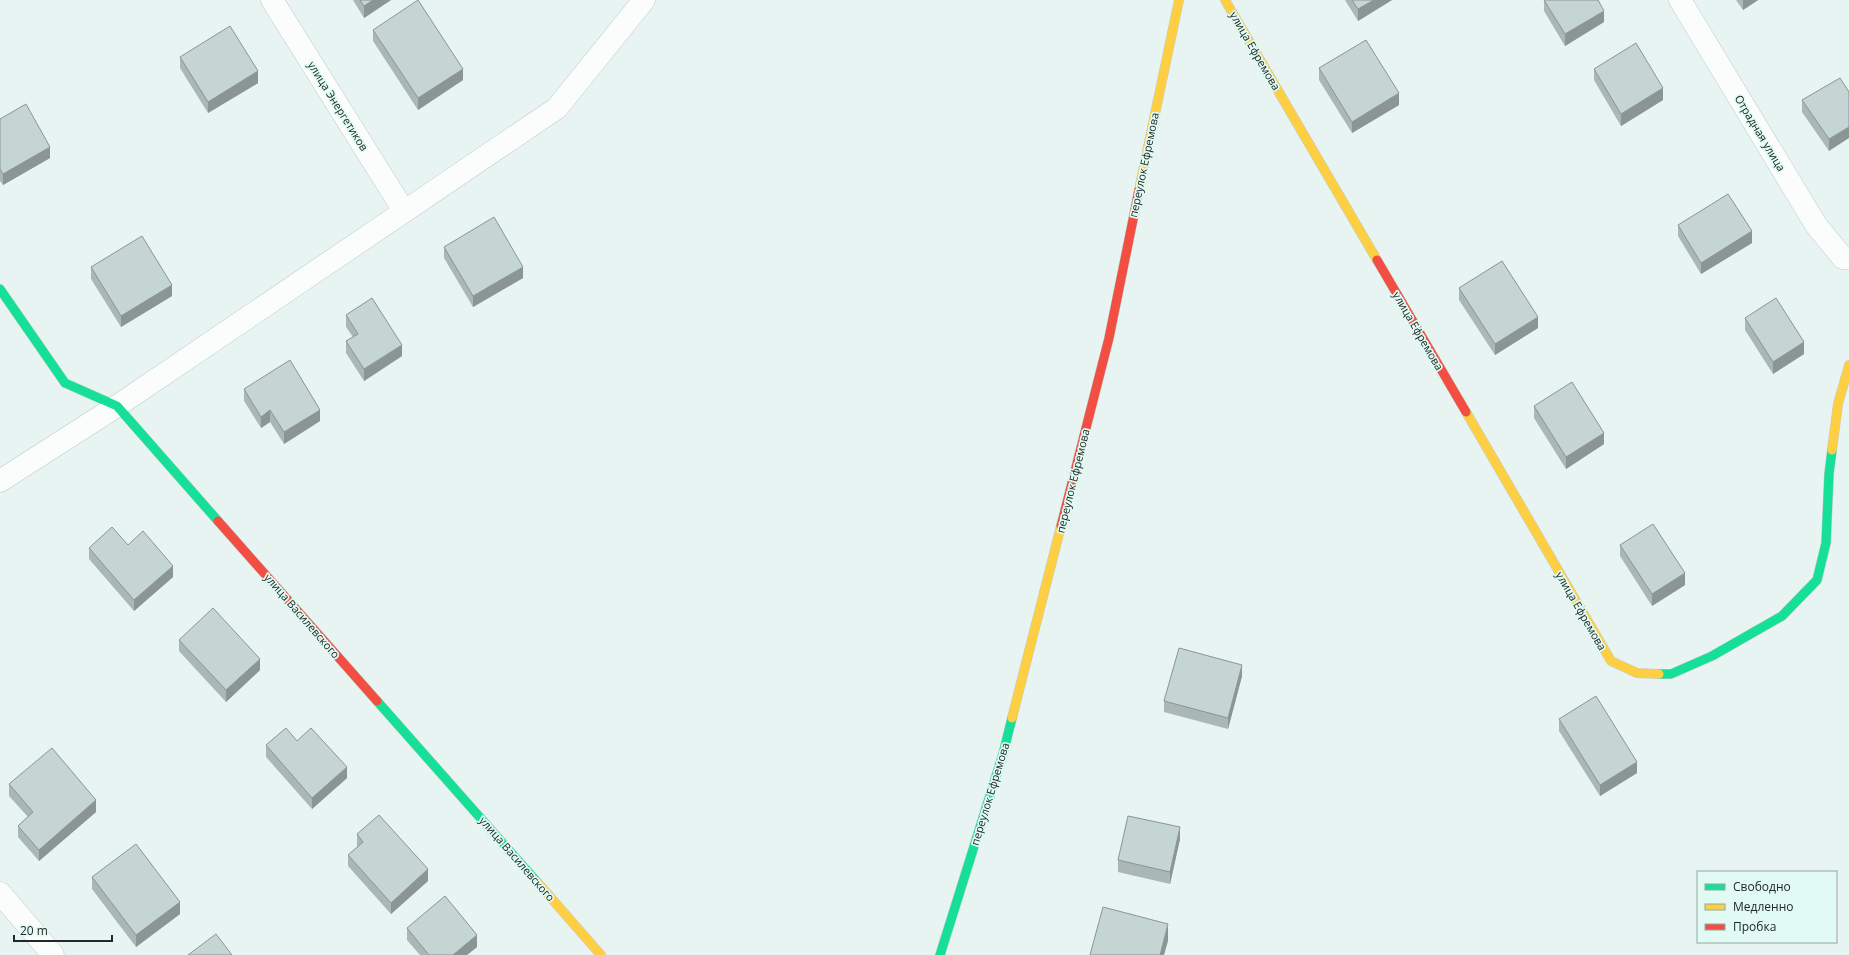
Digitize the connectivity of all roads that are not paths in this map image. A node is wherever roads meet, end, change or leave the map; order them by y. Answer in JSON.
{"nodes":[{"id":1,"x":272,"y":0,"type":"edge"},
{"id":2,"x":644,"y":0,"type":"edge"},
{"id":3,"x":1179,"y":0,"type":"edge"},
{"id":4,"x":1225,"y":0,"type":"edge"},
{"id":5,"x":1680,"y":0,"type":"edge"},
{"id":6,"x":404,"y":211,"type":"junction"},
{"id":7,"x":1849,"y":258,"type":"edge"},
{"id":8,"x":0,"y":289,"type":"edge"},
{"id":9,"x":1849,"y":366,"type":"edge"},
{"id":10,"x":117,"y":406,"type":"junction"},
{"id":11,"x":0,"y":481,"type":"edge"},
{"id":12,"x":0,"y":893,"type":"edge"},
{"id":13,"x":53,"y":955,"type":"edge"},
{"id":14,"x":601,"y":955,"type":"edge"},
{"id":15,"x":940,"y":955,"type":"edge"}],
"edges":[{"from":1,"to":6,"type":"street","name":"улица Энергетиков"},
{"from":2,"to":6,"type":"street"},
{"from":3,"to":15,"type":"street","name":"переулок Ефремова"},
{"from":4,"to":9,"type":"street","name":"улица Ефремова"},
{"from":5,"to":7,"type":"street","name":"Отрадная улица"},
{"from":6,"to":10,"type":"street"},
{"from":8,"to":10,"type":"street","name":"улица Василевского"},
{"from":10,"to":11,"type":"street"},
{"from":10,"to":14,"type":"street","name":"улица Василевского"},
{"from":12,"to":13,"type":"street"}]}
